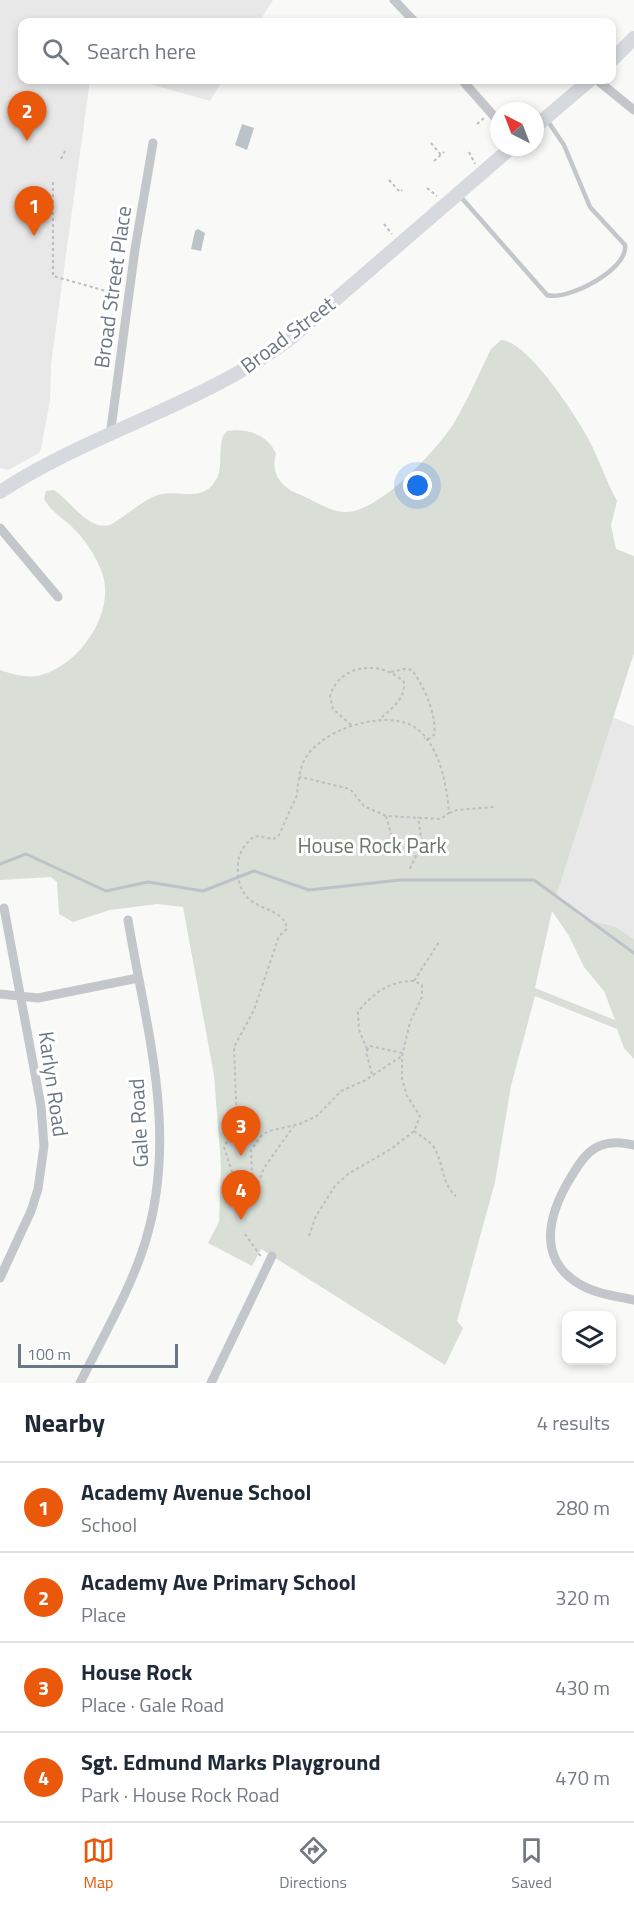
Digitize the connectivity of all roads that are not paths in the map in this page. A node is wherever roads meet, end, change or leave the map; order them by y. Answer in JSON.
{"nodes":[{"id":1,"x":394,"y":0,"type":"edge"},
{"id":2,"x":411,"y":18,"type":"edge"},
{"id":3,"x":634,"y":38,"type":"edge"},
{"id":4,"x":616,"y":56,"type":"edge"},
{"id":5,"x":466,"y":84,"type":"edge"},
{"id":6,"x":585,"y":84,"type":"edge"},
{"id":7,"x":602,"y":84,"type":"edge"},
{"id":8,"x":634,"y":110,"type":"edge"},
{"id":9,"x":490,"y":112,"type":"edge"},
{"id":10,"x":546,"y":118,"type":"joint"},
{"id":11,"x":153,"y":143,"type":"dead end"},
{"id":12,"x":502,"y":156,"type":"edge"},
{"id":13,"x":458,"y":194,"type":"junction"},
{"id":14,"x":110,"y":436,"type":"junction"},
{"id":15,"x":0,"y":492,"type":"edge"},
{"id":16,"x":0,"y":528,"type":"edge"},
{"id":17,"x":58,"y":597,"type":"dead end"},
{"id":18,"x":4,"y":908,"type":"dead end"},
{"id":19,"x":128,"y":920,"type":"dead end"},
{"id":20,"x":138,"y":978,"type":"junction"},
{"id":21,"x":0,"y":994,"type":"edge"},
{"id":22,"x":21,"y":995,"type":"junction"},
{"id":23,"x":634,"y":1145,"type":"edge"},
{"id":24,"x":272,"y":1256,"type":"dead end"},
{"id":25,"x":0,"y":1278,"type":"edge"},
{"id":26,"x":634,"y":1300,"type":"edge"},
{"id":27,"x":80,"y":1383,"type":"edge"},
{"id":28,"x":211,"y":1383,"type":"edge"}],
"edges":[{"from":1,"to":2,"type":"street"},
{"from":3,"to":4,"type":"main road"},
{"from":5,"to":9,"type":"street"},
{"from":6,"to":10,"type":"main road"},
{"from":7,"to":8,"type":"street"},
{"from":10,"to":13,"type":"lane"},
{"from":11,"to":14,"type":"street","name":"Broad Street Place"},
{"from":12,"to":13,"type":"main road","name":"Broad Street"},
{"from":13,"to":14,"type":"main road","name":"Broad Street"},
{"from":14,"to":15,"type":"main road","name":"Broad Street"},
{"from":16,"to":17,"type":"street"},
{"from":18,"to":22,"type":"street","name":"Karlyn Road"},
{"from":19,"to":20,"type":"street","name":"Gale Road"},
{"from":20,"to":22,"type":"street"},
{"from":20,"to":27,"type":"street","name":"Gale Road"},
{"from":21,"to":22,"type":"street"},
{"from":22,"to":25,"type":"street","name":"Karlyn Road"},
{"from":23,"to":26,"type":"street"},
{"from":24,"to":28,"type":"street"}]}
